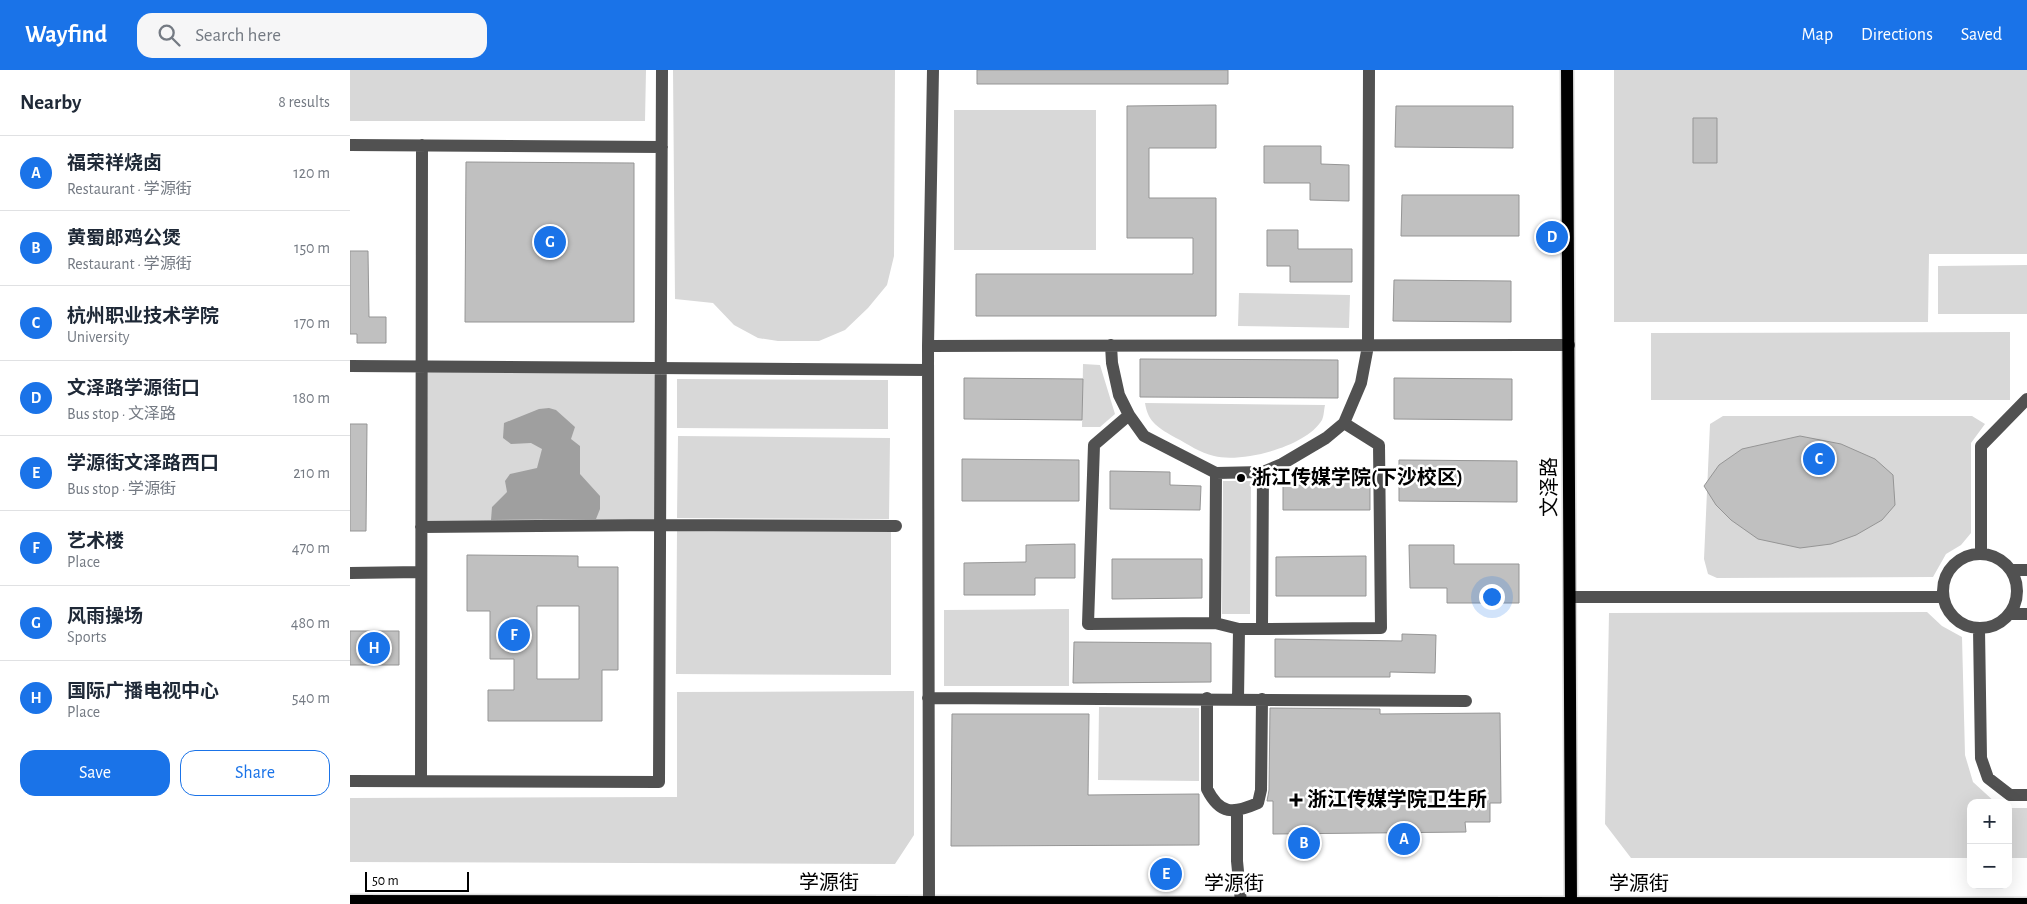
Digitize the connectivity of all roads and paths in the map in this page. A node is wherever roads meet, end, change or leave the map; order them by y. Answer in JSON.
{"nodes":[{"id":1,"x":662,"y":70,"type":"edge"},
{"id":2,"x":933,"y":70,"type":"edge"},
{"id":3,"x":1369,"y":70,"type":"edge"},
{"id":4,"x":1567,"y":70,"type":"edge"},
{"id":5,"x":350,"y":145,"type":"edge"},
{"id":6,"x":422,"y":145,"type":"junction"},
{"id":7,"x":662,"y":147,"type":"junction"},
{"id":8,"x":1569,"y":344,"type":"junction"},
{"id":9,"x":1111,"y":345,"type":"junction"},
{"id":10,"x":928,"y":346,"type":"junction"},
{"id":11,"x":1368,"y":346,"type":"junction"},
{"id":12,"x":350,"y":366,"type":"edge"},
{"id":13,"x":420,"y":366,"type":"junction"},
{"id":14,"x":661,"y":368,"type":"junction"},
{"id":15,"x":928,"y":370,"type":"junction"},
{"id":16,"x":2027,"y":398,"type":"edge"},
{"id":17,"x":1129,"y":415,"type":"junction"},
{"id":18,"x":1344,"y":423,"type":"junction"},
{"id":19,"x":1262,"y":472,"type":"junction"},
{"id":20,"x":1216,"y":473,"type":"junction"},
{"id":21,"x":661,"y":525,"type":"junction"},
{"id":22,"x":896,"y":526,"type":"dead end"},
{"id":23,"x":421,"y":528,"type":"junction"},
{"id":24,"x":1981,"y":554,"type":"junction"},
{"id":25,"x":2011,"y":570,"type":"junction"},
{"id":26,"x":2027,"y":570,"type":"edge"},
{"id":27,"x":421,"y":572,"type":"junction"},
{"id":28,"x":350,"y":573,"type":"edge"},
{"id":29,"x":1570,"y":596,"type":"junction"},
{"id":30,"x":1943,"y":597,"type":"junction"},
{"id":31,"x":2010,"y":614,"type":"junction"},
{"id":32,"x":2027,"y":614,"type":"edge"},
{"id":33,"x":1215,"y":624,"type":"junction"},
{"id":34,"x":1239,"y":629,"type":"junction"},
{"id":35,"x":1262,"y":629,"type":"junction"},
{"id":36,"x":1979,"y":629,"type":"junction"},
{"id":37,"x":928,"y":698,"type":"junction"},
{"id":38,"x":1207,"y":698,"type":"junction"},
{"id":39,"x":1238,"y":699,"type":"junction"},
{"id":40,"x":1262,"y":699,"type":"junction"},
{"id":41,"x":1466,"y":702,"type":"dead end"},
{"id":42,"x":350,"y":781,"type":"edge"},
{"id":43,"x":421,"y":781,"type":"junction"},
{"id":44,"x":2027,"y":795,"type":"edge"},
{"id":45,"x":1237,"y":812,"type":"junction"},
{"id":46,"x":350,"y":902,"type":"edge"},
{"id":47,"x":929,"y":902,"type":"junction"},
{"id":48,"x":1241,"y":902,"type":"junction"},
{"id":49,"x":571,"y":903,"type":"edge"},
{"id":50,"x":1074,"y":903,"type":"edge"},
{"id":51,"x":1291,"y":903,"type":"edge"},
{"id":52,"x":1571,"y":903,"type":"edge"},
{"id":53,"x":2027,"y":904,"type":"edge"}],
"edges":[{"from":1,"to":7,"type":"street"},
{"from":2,"to":10,"type":"street"},
{"from":3,"to":11,"type":"street"},
{"from":4,"to":8,"type":"main road","name":"文泽路"},
{"from":5,"to":6,"type":"street"},
{"from":6,"to":7,"type":"street"},
{"from":6,"to":13,"type":"street"},
{"from":7,"to":14,"type":"street"},
{"from":8,"to":11,"type":"street"},
{"from":8,"to":29,"type":"main road","name":"文泽路"},
{"from":9,"to":10,"type":"street"},
{"from":9,"to":11,"type":"street"},
{"from":9,"to":17,"type":"street"},
{"from":10,"to":15,"type":"street"},
{"from":11,"to":18,"type":"street"},
{"from":12,"to":13,"type":"street"},
{"from":13,"to":14,"type":"street"},
{"from":13,"to":23,"type":"street"},
{"from":14,"to":15,"type":"street"},
{"from":14,"to":21,"type":"street"},
{"from":15,"to":37,"type":"street"},
{"from":16,"to":24,"type":"street"},
{"from":17,"to":20,"type":"street"},
{"from":17,"to":33,"type":"street"},
{"from":18,"to":19,"type":"street"},
{"from":18,"to":35,"type":"street"},
{"from":19,"to":20,"type":"street"},
{"from":19,"to":35,"type":"street"},
{"from":20,"to":33,"type":"street"},
{"from":21,"to":22,"type":"street"},
{"from":21,"to":23,"type":"street"},
{"from":21,"to":43,"type":"street"},
{"from":23,"to":27,"type":"street"},
{"from":24,"to":25,"type":"street"},
{"from":24,"to":30,"type":"street"},
{"from":25,"to":26,"type":"street"},
{"from":25,"to":31,"type":"street"},
{"from":27,"to":28,"type":"street"},
{"from":27,"to":43,"type":"street"},
{"from":29,"to":30,"type":"street"},
{"from":29,"to":52,"type":"main road","name":"文泽路"},
{"from":30,"to":36,"type":"street"},
{"from":31,"to":32,"type":"street"},
{"from":31,"to":36,"type":"street"},
{"from":33,"to":34,"type":"street"},
{"from":34,"to":35,"type":"street"},
{"from":34,"to":39,"type":"street"},
{"from":36,"to":44,"type":"street"},
{"from":37,"to":38,"type":"street"},
{"from":37,"to":47,"type":"street"},
{"from":38,"to":39,"type":"street"},
{"from":38,"to":45,"type":"street"},
{"from":39,"to":40,"type":"street"},
{"from":40,"to":41,"type":"street"},
{"from":40,"to":45,"type":"street"},
{"from":42,"to":43,"type":"street"},
{"from":45,"to":48,"type":"street"},
{"from":46,"to":49,"type":"main road","name":"学源街"},
{"from":47,"to":49,"type":"main road","name":"学源街"},
{"from":47,"to":50,"type":"main road","name":"学源街"},
{"from":48,"to":50,"type":"main road","name":"学源街"},
{"from":48,"to":51,"type":"main road","name":"学源街"},
{"from":51,"to":52,"type":"main road","name":"学源街"},
{"from":52,"to":53,"type":"main road","name":"学源街"}]}
